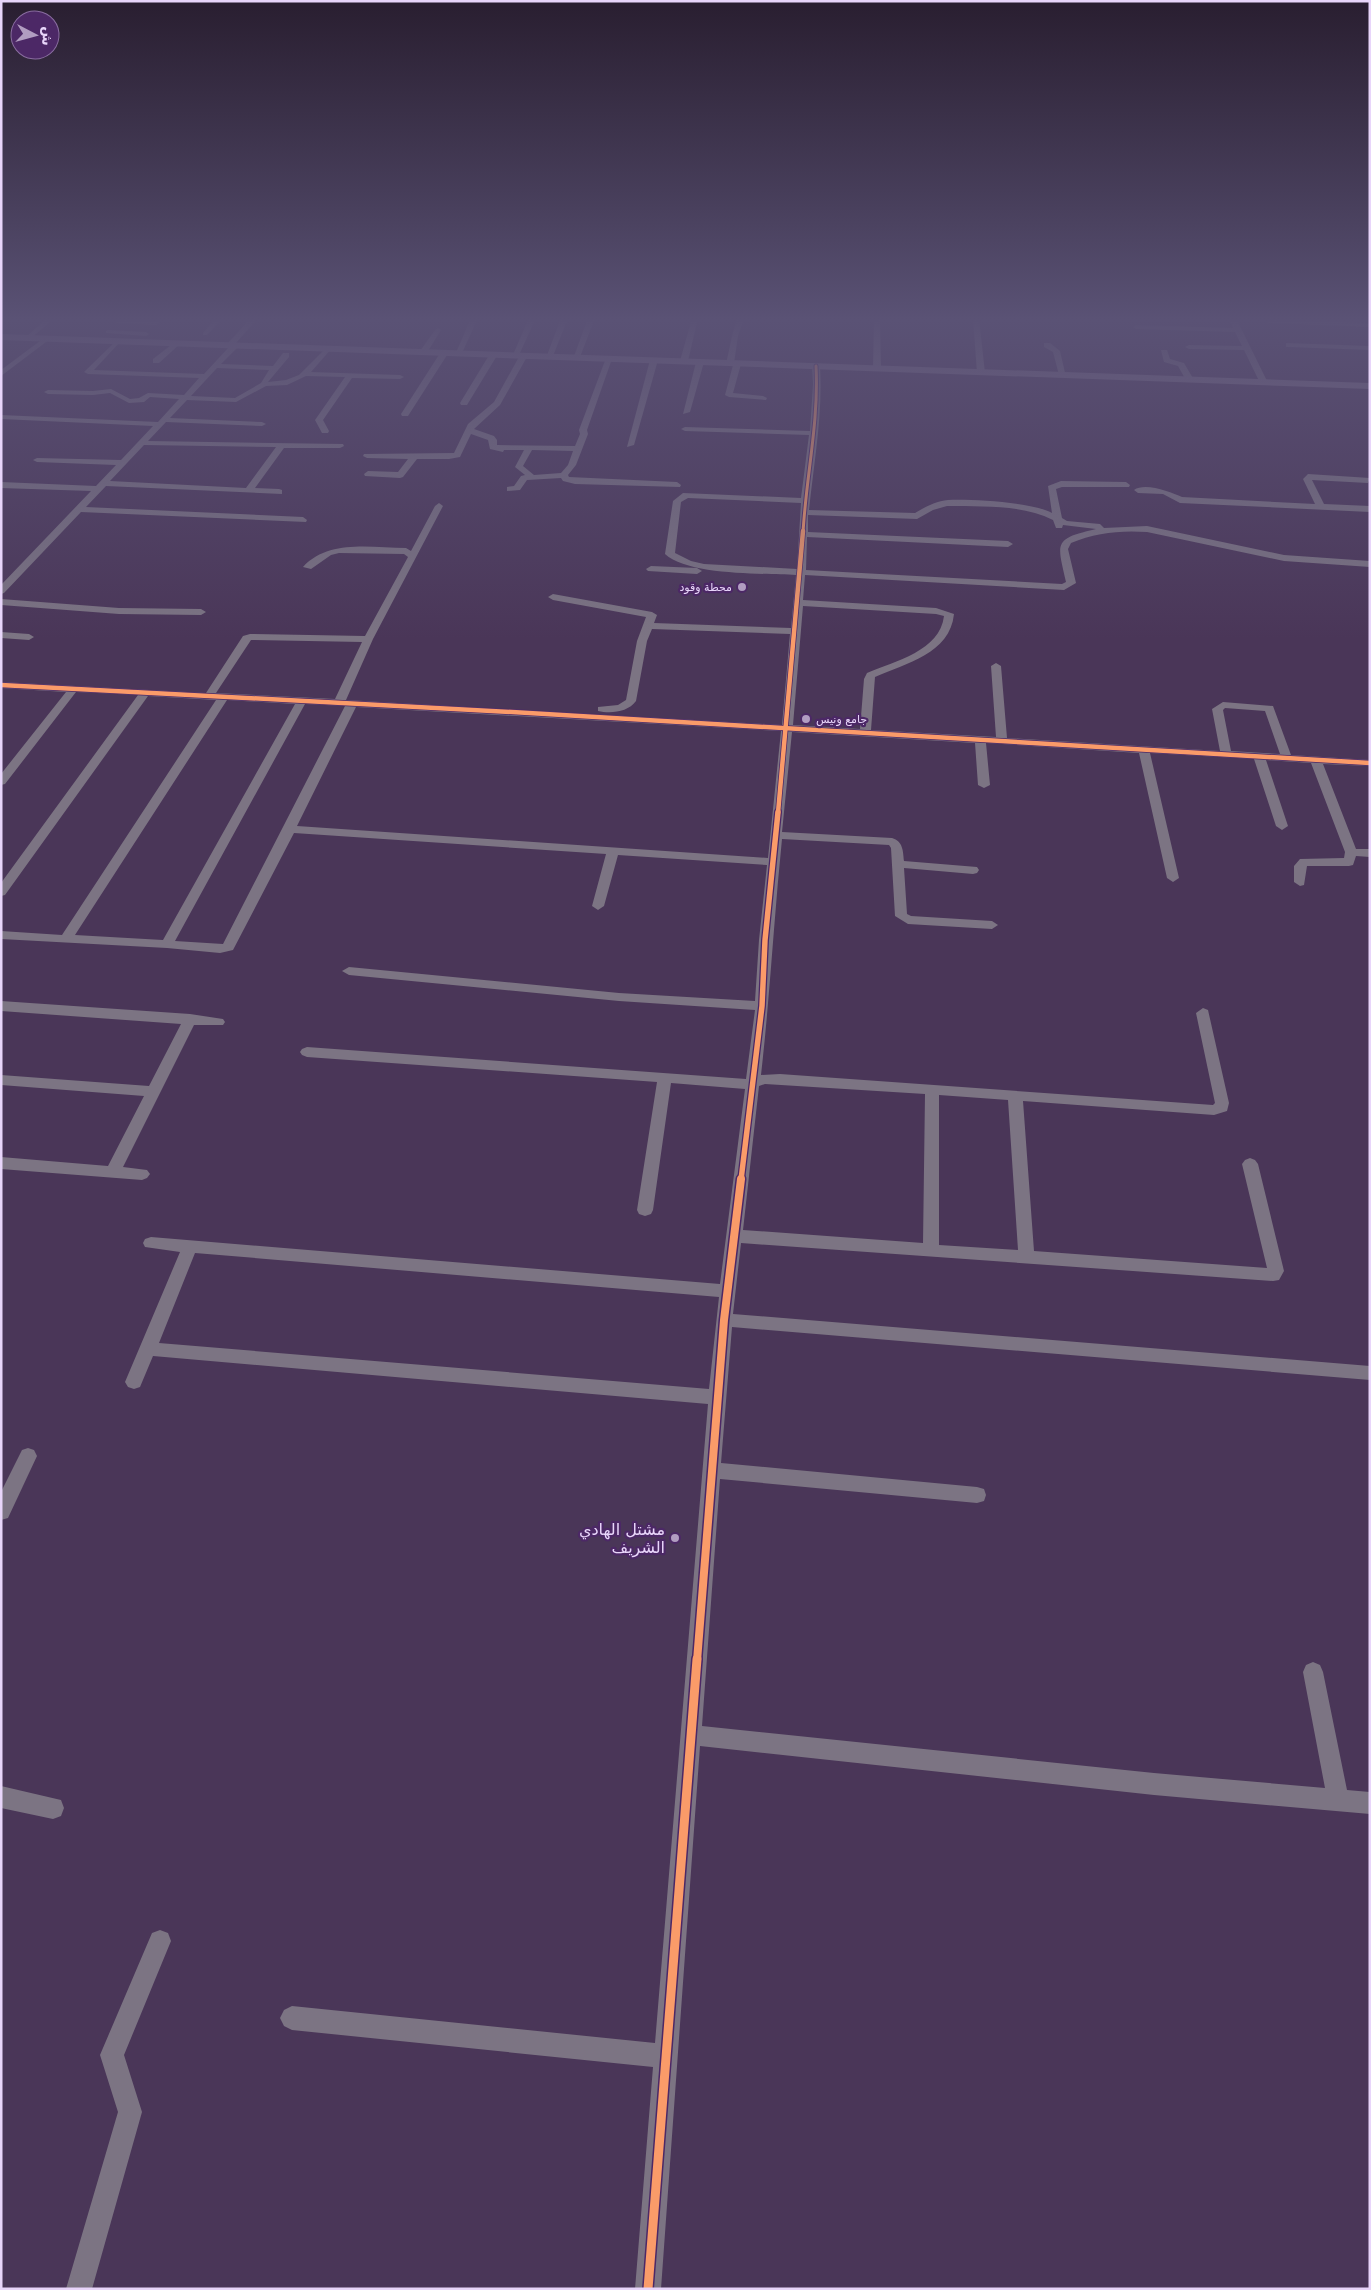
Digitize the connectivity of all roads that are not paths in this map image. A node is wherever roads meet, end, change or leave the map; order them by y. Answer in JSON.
{"nodes":[{"id":1,"x":158,"y":425,"type":"edge"},
{"id":2,"x":322,"y":425,"type":"edge"},
{"id":3,"x":472,"y":425,"type":"edge"},
{"id":4,"x":586,"y":425,"type":"edge"},
{"id":5,"x":636,"y":425,"type":"edge"},
{"id":6,"x":814,"y":425,"type":"edge"},
{"id":7,"x":686,"y":429,"type":"dead end"},
{"id":8,"x":469,"y":430,"type":"junction"},
{"id":9,"x":325,"y":431,"type":"dead end"},
{"id":10,"x":813,"y":433,"type":"junction"},
{"id":11,"x":141,"y":443,"type":"junction"},
{"id":12,"x":282,"y":445,"type":"junction"},
{"id":13,"x":630,"y":445,"type":"dead end"},
{"id":14,"x":340,"y":446,"type":"dead end"},
{"id":15,"x":493,"y":447,"type":"junction"},
{"id":16,"x":528,"y":448,"type":"junction"},
{"id":17,"x":578,"y":449,"type":"junction"},
{"id":18,"x":510,"y":453,"type":"dead end"},
{"id":19,"x":366,"y":456,"type":"dead end"},
{"id":20,"x":414,"y":456,"type":"junction"},
{"id":21,"x":37,"y":460,"type":"dead end"},
{"id":22,"x":122,"y":463,"type":"junction"},
{"id":23,"x":368,"y":474,"type":"dead end"},
{"id":24,"x":564,"y":475,"type":"junction"},
{"id":25,"x":532,"y":477,"type":"junction"},
{"id":26,"x":1368,"y":480,"type":"edge"},
{"id":27,"x":1,"y":485,"type":"edge"},
{"id":28,"x":677,"y":485,"type":"dead end"},
{"id":29,"x":1126,"y":485,"type":"dead end"},
{"id":30,"x":100,"y":486,"type":"junction"},
{"id":31,"x":510,"y":489,"type":"dead end"},
{"id":32,"x":250,"y":490,"type":"junction"},
{"id":33,"x":1138,"y":490,"type":"dead end"},
{"id":34,"x":279,"y":492,"type":"dead end"},
{"id":35,"x":805,"y":501,"type":"junction"},
{"id":36,"x":439,"y":506,"type":"dead end"},
{"id":37,"x":1321,"y":506,"type":"junction"},
{"id":38,"x":77,"y":509,"type":"junction"},
{"id":39,"x":1370,"y":509,"type":"edge"},
{"id":40,"x":804,"y":512,"type":"junction"},
{"id":41,"x":1057,"y":519,"type":"junction"},
{"id":42,"x":303,"y":520,"type":"dead end"},
{"id":43,"x":1130,"y":522,"type":"dead end"},
{"id":44,"x":924,"y":527,"type":"junction"},
{"id":45,"x":1120,"y":529,"type":"junction"},
{"id":46,"x":803,"y":534,"type":"junction"},
{"id":47,"x":1008,"y":544,"type":"dead end"},
{"id":48,"x":1063,"y":549,"type":"junction"},
{"id":49,"x":413,"y":556,"type":"junction"},
{"id":50,"x":1370,"y":564,"type":"edge"},
{"id":51,"x":308,"y":567,"type":"dead end"},
{"id":52,"x":651,"y":569,"type":"dead end"},
{"id":53,"x":800,"y":574,"type":"junction"},
{"id":54,"x":1,"y":591,"type":"edge"},
{"id":55,"x":553,"y":597,"type":"dead end"},
{"id":56,"x":1,"y":602,"type":"edge"},
{"id":57,"x":797,"y":603,"type":"junction"},
{"id":58,"x":202,"y":612,"type":"dead end"},
{"id":59,"x":649,"y":626,"type":"junction"},
{"id":60,"x":795,"y":631,"type":"junction"},
{"id":61,"x":1,"y":635,"type":"edge"},
{"id":62,"x":29,"y":637,"type":"dead end"},
{"id":63,"x":368,"y":639,"type":"junction"},
{"id":64,"x":996,"y":666,"type":"dead end"},
{"id":65,"x":3,"y":686,"type":"edge"},
{"id":66,"x":74,"y":688,"type":"junction"},
{"id":67,"x":146,"y":692,"type":"junction"},
{"id":68,"x":210,"y":695,"type":"junction"},
{"id":69,"x":224,"y":696,"type":"junction"},
{"id":70,"x":302,"y":700,"type":"junction"},
{"id":71,"x":339,"y":703,"type":"junction"},
{"id":72,"x":352,"y":704,"type":"junction"},
{"id":73,"x":512,"y":712,"type":"junction"},
{"id":74,"x":786,"y":728,"type":"junction"},
{"id":75,"x":865,"y":733,"type":"junction"},
{"id":76,"x":980,"y":740,"type":"junction"},
{"id":77,"x":1002,"y":741,"type":"junction"},
{"id":78,"x":1144,"y":750,"type":"junction"},
{"id":79,"x":1226,"y":755,"type":"junction"},
{"id":80,"x":1259,"y":757,"type":"junction"},
{"id":81,"x":1287,"y":758,"type":"junction"},
{"id":82,"x":1316,"y":760,"type":"junction"},
{"id":83,"x":1370,"y":763,"type":"edge"},
{"id":84,"x":1,"y":782,"type":"edge"},
{"id":85,"x":984,"y":785,"type":"dead end"},
{"id":86,"x":1282,"y":826,"type":"dead end"},
{"id":87,"x":290,"y":829,"type":"junction"},
{"id":88,"x":776,"y":835,"type":"junction"},
{"id":89,"x":613,"y":851,"type":"junction"},
{"id":90,"x":1351,"y":852,"type":"junction"},
{"id":91,"x":1370,"y":853,"type":"edge"},
{"id":92,"x":774,"y":862,"type":"junction"},
{"id":93,"x":898,"y":864,"type":"junction"},
{"id":94,"x":973,"y":870,"type":"dead end"},
{"id":95,"x":1172,"y":878,"type":"dead end"},
{"id":96,"x":1300,"y":882,"type":"dead end"},
{"id":97,"x":1,"y":892,"type":"edge"},
{"id":98,"x":598,"y":906,"type":"dead end"},
{"id":99,"x":992,"y":925,"type":"dead end"},
{"id":100,"x":1,"y":935,"type":"edge"},
{"id":101,"x":66,"y":940,"type":"junction"},
{"id":102,"x":167,"y":944,"type":"junction"},
{"id":103,"x":349,"y":971,"type":"dead end"},
{"id":104,"x":1,"y":1006,"type":"edge"},
{"id":105,"x":762,"y":1006,"type":"junction"},
{"id":106,"x":1203,"y":1013,"type":"dead end"},
{"id":107,"x":190,"y":1019,"type":"junction"},
{"id":108,"x":218,"y":1022,"type":"dead end"},
{"id":109,"x":307,"y":1052,"type":"dead end"},
{"id":110,"x":665,"y":1078,"type":"junction"},
{"id":111,"x":1,"y":1080,"type":"edge"},
{"id":112,"x":752,"y":1084,"type":"junction"},
{"id":113,"x":932,"y":1090,"type":"junction"},
{"id":114,"x":152,"y":1091,"type":"junction"},
{"id":115,"x":1015,"y":1096,"type":"junction"},
{"id":116,"x":1,"y":1163,"type":"edge"},
{"id":117,"x":1250,"y":1164,"type":"dead end"},
{"id":118,"x":113,"y":1171,"type":"junction"},
{"id":119,"x":142,"y":1174,"type":"dead end"},
{"id":120,"x":644,"y":1210,"type":"dead end"},
{"id":121,"x":735,"y":1236,"type":"junction"},
{"id":122,"x":151,"y":1243,"type":"dead end"},
{"id":123,"x":190,"y":1246,"type":"junction"},
{"id":124,"x":931,"y":1250,"type":"junction"},
{"id":125,"x":1026,"y":1256,"type":"junction"},
{"id":126,"x":727,"y":1291,"type":"junction"},
{"id":127,"x":724,"y":1320,"type":"junction"},
{"id":128,"x":148,"y":1349,"type":"junction"},
{"id":129,"x":1370,"y":1373,"type":"edge"},
{"id":130,"x":134,"y":1382,"type":"dead end"},
{"id":131,"x":717,"y":1397,"type":"junction"},
{"id":132,"x":28,"y":1456,"type":"dead end"},
{"id":133,"x":712,"y":1470,"type":"junction"},
{"id":134,"x":976,"y":1495,"type":"dead end"},
{"id":135,"x":1,"y":1512,"type":"edge"},
{"id":136,"x":1313,"y":1672,"type":"dead end"},
{"id":137,"x":691,"y":1735,"type":"junction"},
{"id":138,"x":1,"y":1797,"type":"edge"},
{"id":139,"x":1338,"y":1800,"type":"junction"},
{"id":140,"x":1370,"y":1803,"type":"edge"},
{"id":141,"x":53,"y":1808,"type":"dead end"},
{"id":142,"x":160,"y":1940,"type":"dead end"},
{"id":143,"x":292,"y":2018,"type":"dead end"},
{"id":144,"x":666,"y":2056,"type":"junction"},
{"id":145,"x":79,"y":2289,"type":"edge"},
{"id":146,"x":648,"y":2289,"type":"edge"}],
"edges":[{"from":1,"to":11,"type":"street"},
{"from":2,"to":9,"type":"street"},
{"from":3,"to":8,"type":"street"},
{"from":4,"to":17,"type":"street"},
{"from":5,"to":13,"type":"street"},
{"from":6,"to":10,"type":"street"},
{"from":7,"to":10,"type":"street"},
{"from":8,"to":15,"type":"street"},
{"from":8,"to":20,"type":"street"},
{"from":10,"to":35,"type":"street"},
{"from":11,"to":12,"type":"street"},
{"from":11,"to":22,"type":"street"},
{"from":12,"to":14,"type":"street"},
{"from":12,"to":32,"type":"street"},
{"from":15,"to":16,"type":"street"},
{"from":15,"to":18,"type":"street"},
{"from":16,"to":17,"type":"street"},
{"from":16,"to":25,"type":"street"},
{"from":17,"to":24,"type":"street"},
{"from":19,"to":20,"type":"street"},
{"from":20,"to":23,"type":"street"},
{"from":21,"to":22,"type":"street"},
{"from":22,"to":30,"type":"street"},
{"from":24,"to":25,"type":"street"},
{"from":24,"to":28,"type":"street"},
{"from":25,"to":31,"type":"street"},
{"from":26,"to":37,"type":"street"},
{"from":27,"to":30,"type":"street"},
{"from":29,"to":41,"type":"street"},
{"from":30,"to":32,"type":"street"},
{"from":30,"to":38,"type":"street"},
{"from":32,"to":34,"type":"street"},
{"from":33,"to":37,"type":"street"},
{"from":35,"to":40,"type":"street"},
{"from":35,"to":53,"type":"street"},
{"from":36,"to":49,"type":"street"},
{"from":37,"to":39,"type":"street"},
{"from":38,"to":42,"type":"street"},
{"from":38,"to":54,"type":"street"},
{"from":40,"to":44,"type":"street"},
{"from":40,"to":46,"type":"street"},
{"from":41,"to":43,"type":"street"},
{"from":41,"to":44,"type":"street"},
{"from":41,"to":45,"type":"street"},
{"from":41,"to":48,"type":"street"},
{"from":44,"to":46,"type":"street"},
{"from":44,"to":47,"type":"street"},
{"from":45,"to":48,"type":"street"},
{"from":45,"to":50,"type":"street"},
{"from":46,"to":53,"type":"street"},
{"from":48,"to":53,"type":"street"},
{"from":49,"to":51,"type":"street"},
{"from":49,"to":63,"type":"street"},
{"from":52,"to":53,"type":"street"},
{"from":53,"to":57,"type":"street"},
{"from":55,"to":59,"type":"street"},
{"from":56,"to":58,"type":"street"},
{"from":57,"to":60,"type":"street"},
{"from":57,"to":75,"type":"street"},
{"from":59,"to":60,"type":"street"},
{"from":59,"to":73,"type":"street"},
{"from":60,"to":74,"type":"street"},
{"from":61,"to":62,"type":"street"},
{"from":63,"to":68,"type":"street"},
{"from":63,"to":71,"type":"street"},
{"from":64,"to":77,"type":"street"},
{"from":65,"to":66,"type":"street"},
{"from":66,"to":67,"type":"street"},
{"from":66,"to":84,"type":"street"},
{"from":67,"to":68,"type":"street"},
{"from":67,"to":97,"type":"street"},
{"from":68,"to":69,"type":"street"},
{"from":69,"to":70,"type":"street"},
{"from":69,"to":101,"type":"street"},
{"from":70,"to":71,"type":"street"},
{"from":70,"to":102,"type":"street"},
{"from":71,"to":72,"type":"street"},
{"from":72,"to":73,"type":"street"},
{"from":72,"to":87,"type":"street"},
{"from":73,"to":74,"type":"street"},
{"from":74,"to":75,"type":"street"},
{"from":74,"to":88,"type":"street"},
{"from":75,"to":76,"type":"street"},
{"from":76,"to":77,"type":"street"},
{"from":76,"to":85,"type":"street"},
{"from":77,"to":78,"type":"street"},
{"from":78,"to":79,"type":"street"},
{"from":78,"to":95,"type":"street"},
{"from":79,"to":80,"type":"street"},
{"from":79,"to":81,"type":"street"},
{"from":80,"to":81,"type":"street"},
{"from":80,"to":86,"type":"street"},
{"from":81,"to":82,"type":"street"},
{"from":82,"to":83,"type":"street"},
{"from":82,"to":90,"type":"street"},
{"from":87,"to":89,"type":"street"},
{"from":87,"to":102,"type":"street"},
{"from":88,"to":92,"type":"street"},
{"from":88,"to":93,"type":"street"},
{"from":89,"to":92,"type":"street"},
{"from":89,"to":98,"type":"street"},
{"from":90,"to":91,"type":"street"},
{"from":90,"to":96,"type":"street"},
{"from":92,"to":105,"type":"street"},
{"from":93,"to":94,"type":"street"},
{"from":93,"to":99,"type":"street"},
{"from":100,"to":101,"type":"street"},
{"from":101,"to":102,"type":"street"},
{"from":103,"to":105,"type":"street"},
{"from":104,"to":107,"type":"street"},
{"from":105,"to":112,"type":"street"},
{"from":106,"to":115,"type":"street"},
{"from":107,"to":108,"type":"street"},
{"from":107,"to":114,"type":"street"},
{"from":109,"to":110,"type":"street"},
{"from":110,"to":112,"type":"street"},
{"from":110,"to":120,"type":"street"},
{"from":111,"to":114,"type":"street"},
{"from":112,"to":113,"type":"street"},
{"from":112,"to":121,"type":"street"},
{"from":113,"to":115,"type":"street"},
{"from":113,"to":124,"type":"street"},
{"from":114,"to":118,"type":"street"},
{"from":115,"to":125,"type":"street"},
{"from":116,"to":118,"type":"street"},
{"from":117,"to":125,"type":"street"},
{"from":118,"to":119,"type":"street"},
{"from":121,"to":124,"type":"street"},
{"from":121,"to":126,"type":"street"},
{"from":122,"to":123,"type":"street"},
{"from":123,"to":126,"type":"street"},
{"from":123,"to":128,"type":"street"},
{"from":124,"to":125,"type":"street"},
{"from":126,"to":127,"type":"street"},
{"from":127,"to":129,"type":"street"},
{"from":127,"to":131,"type":"street"},
{"from":128,"to":130,"type":"street"},
{"from":128,"to":131,"type":"street"},
{"from":131,"to":133,"type":"street"},
{"from":132,"to":135,"type":"street"},
{"from":133,"to":134,"type":"street"},
{"from":133,"to":137,"type":"street"},
{"from":136,"to":139,"type":"street"},
{"from":137,"to":139,"type":"street"},
{"from":137,"to":144,"type":"street"},
{"from":138,"to":141,"type":"street"},
{"from":139,"to":140,"type":"street"},
{"from":142,"to":145,"type":"street"},
{"from":143,"to":144,"type":"street"},
{"from":144,"to":146,"type":"street"}]}
